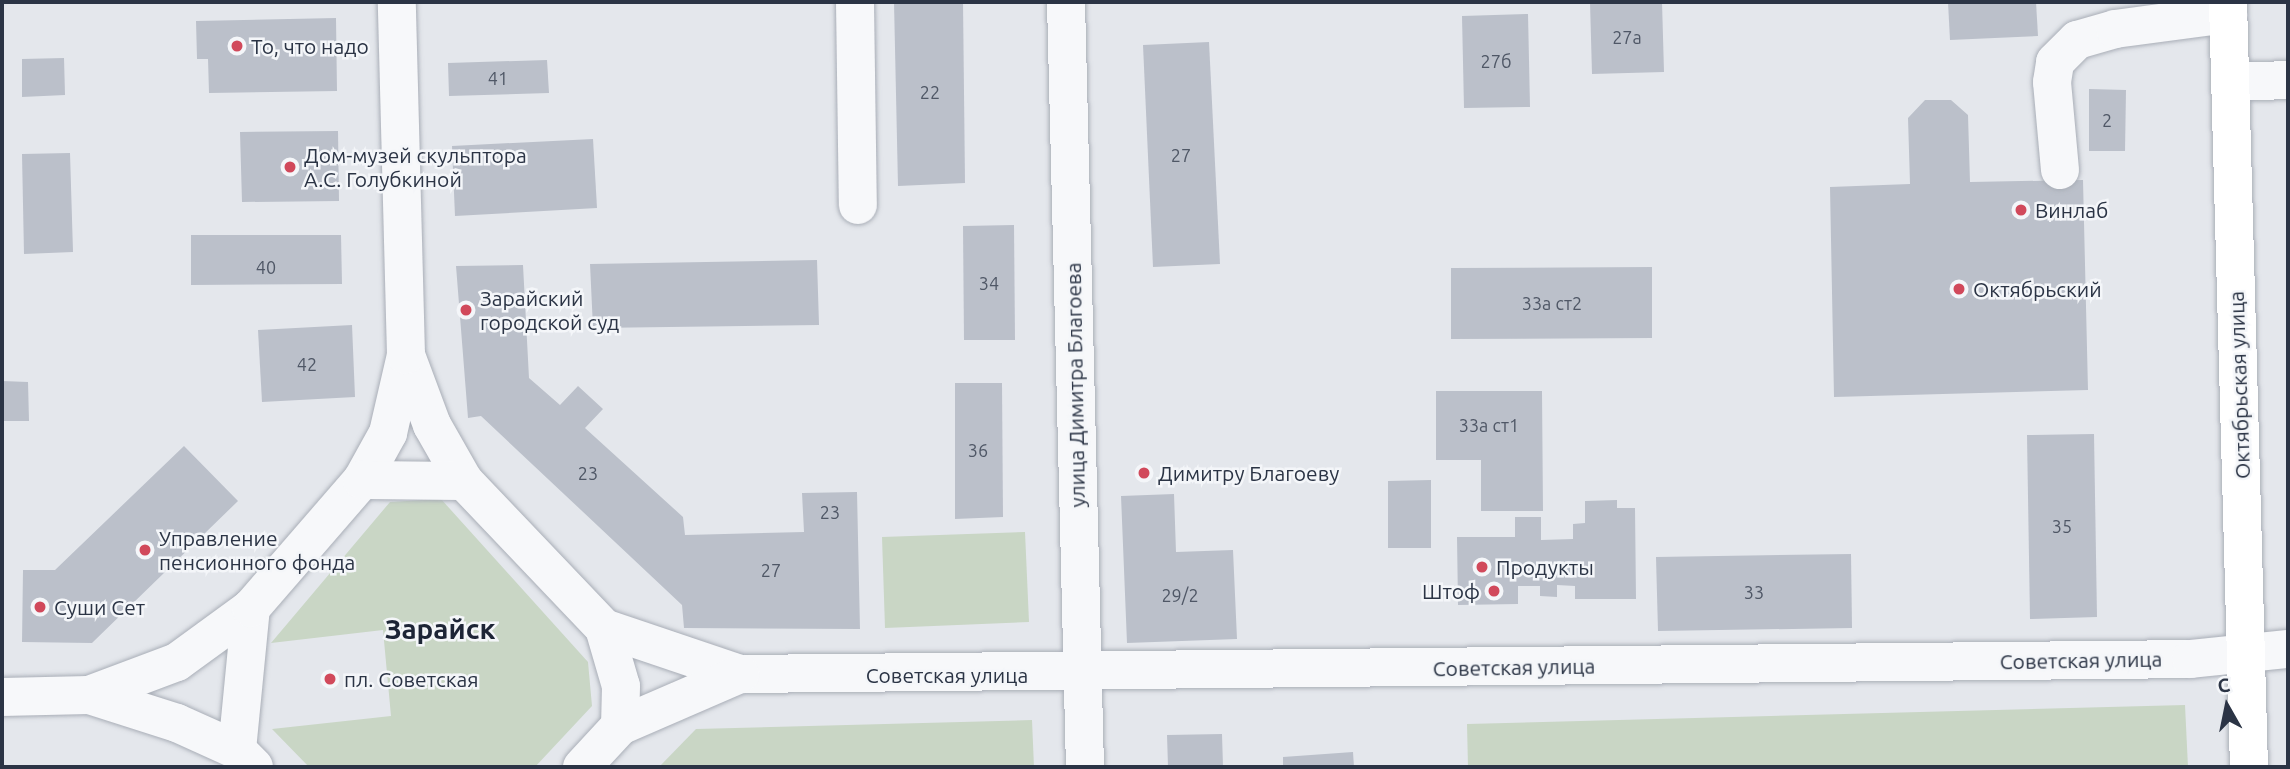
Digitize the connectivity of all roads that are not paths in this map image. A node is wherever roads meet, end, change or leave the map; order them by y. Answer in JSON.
{"nodes":[{"id":1,"x":397,"y":2,"type":"edge"},
{"id":2,"x":855,"y":2,"type":"edge"},
{"id":3,"x":1066,"y":2,"type":"edge"},
{"id":4,"x":2228,"y":8,"type":"edge"},
{"id":5,"x":2288,"y":80,"type":"edge"},
{"id":6,"x":2231,"y":82,"type":"junction"},
{"id":7,"x":2060,"y":170,"type":"dead end"},
{"id":8,"x":858,"y":205,"type":"dead end"},
{"id":9,"x":406,"y":355,"type":"junction"},
{"id":10,"x":362,"y":481,"type":"junction"},
{"id":11,"x":464,"y":481,"type":"junction"},
{"id":12,"x":251,"y":608,"type":"junction"},
{"id":13,"x":604,"y":628,"type":"junction"},
{"id":14,"x":2288,"y":649,"type":"edge"},
{"id":15,"x":2245,"y":654,"type":"junction"},
{"id":16,"x":740,"y":674,"type":"junction"},
{"id":17,"x":1082,"y":674,"type":"junction"},
{"id":18,"x":89,"y":695,"type":"junction"},
{"id":19,"x":2,"y":697,"type":"edge"},
{"id":20,"x":620,"y":726,"type":"junction"},
{"id":21,"x":245,"y":759,"type":"edge"},
{"id":22,"x":582,"y":767,"type":"edge"},
{"id":23,"x":1084,"y":767,"type":"edge"},
{"id":24,"x":2249,"y":767,"type":"edge"}],
"edges":[{"from":1,"to":9,"type":"street"},
{"from":2,"to":8,"type":"street"},
{"from":3,"to":17,"type":"street","name":"улица Димитра Благоева"},
{"from":4,"to":6,"type":"main road","name":"Октябрьская улица"},
{"from":4,"to":7,"type":"street"},
{"from":5,"to":6,"type":"street"},
{"from":6,"to":15,"type":"main road","name":"Октябрьская улица"},
{"from":9,"to":10,"type":"street"},
{"from":9,"to":11,"type":"street"},
{"from":10,"to":11,"type":"street"},
{"from":10,"to":12,"type":"street"},
{"from":11,"to":13,"type":"street"},
{"from":12,"to":18,"type":"street"},
{"from":12,"to":21,"type":"street"},
{"from":13,"to":16,"type":"street","name":"Советская улица"},
{"from":13,"to":20,"type":"street"},
{"from":14,"to":15,"type":"street","name":"Советская улица"},
{"from":15,"to":17,"type":"street","name":"Советская улица"},
{"from":15,"to":24,"type":"main road","name":"Октябрьская улица"},
{"from":16,"to":17,"type":"street","name":"Советская улица"},
{"from":16,"to":20,"type":"street","name":"Советская улица"},
{"from":17,"to":23,"type":"street","name":"улица Димитра Благоева"},
{"from":18,"to":19,"type":"street"},
{"from":18,"to":21,"type":"street"},
{"from":20,"to":22,"type":"street"}]}
